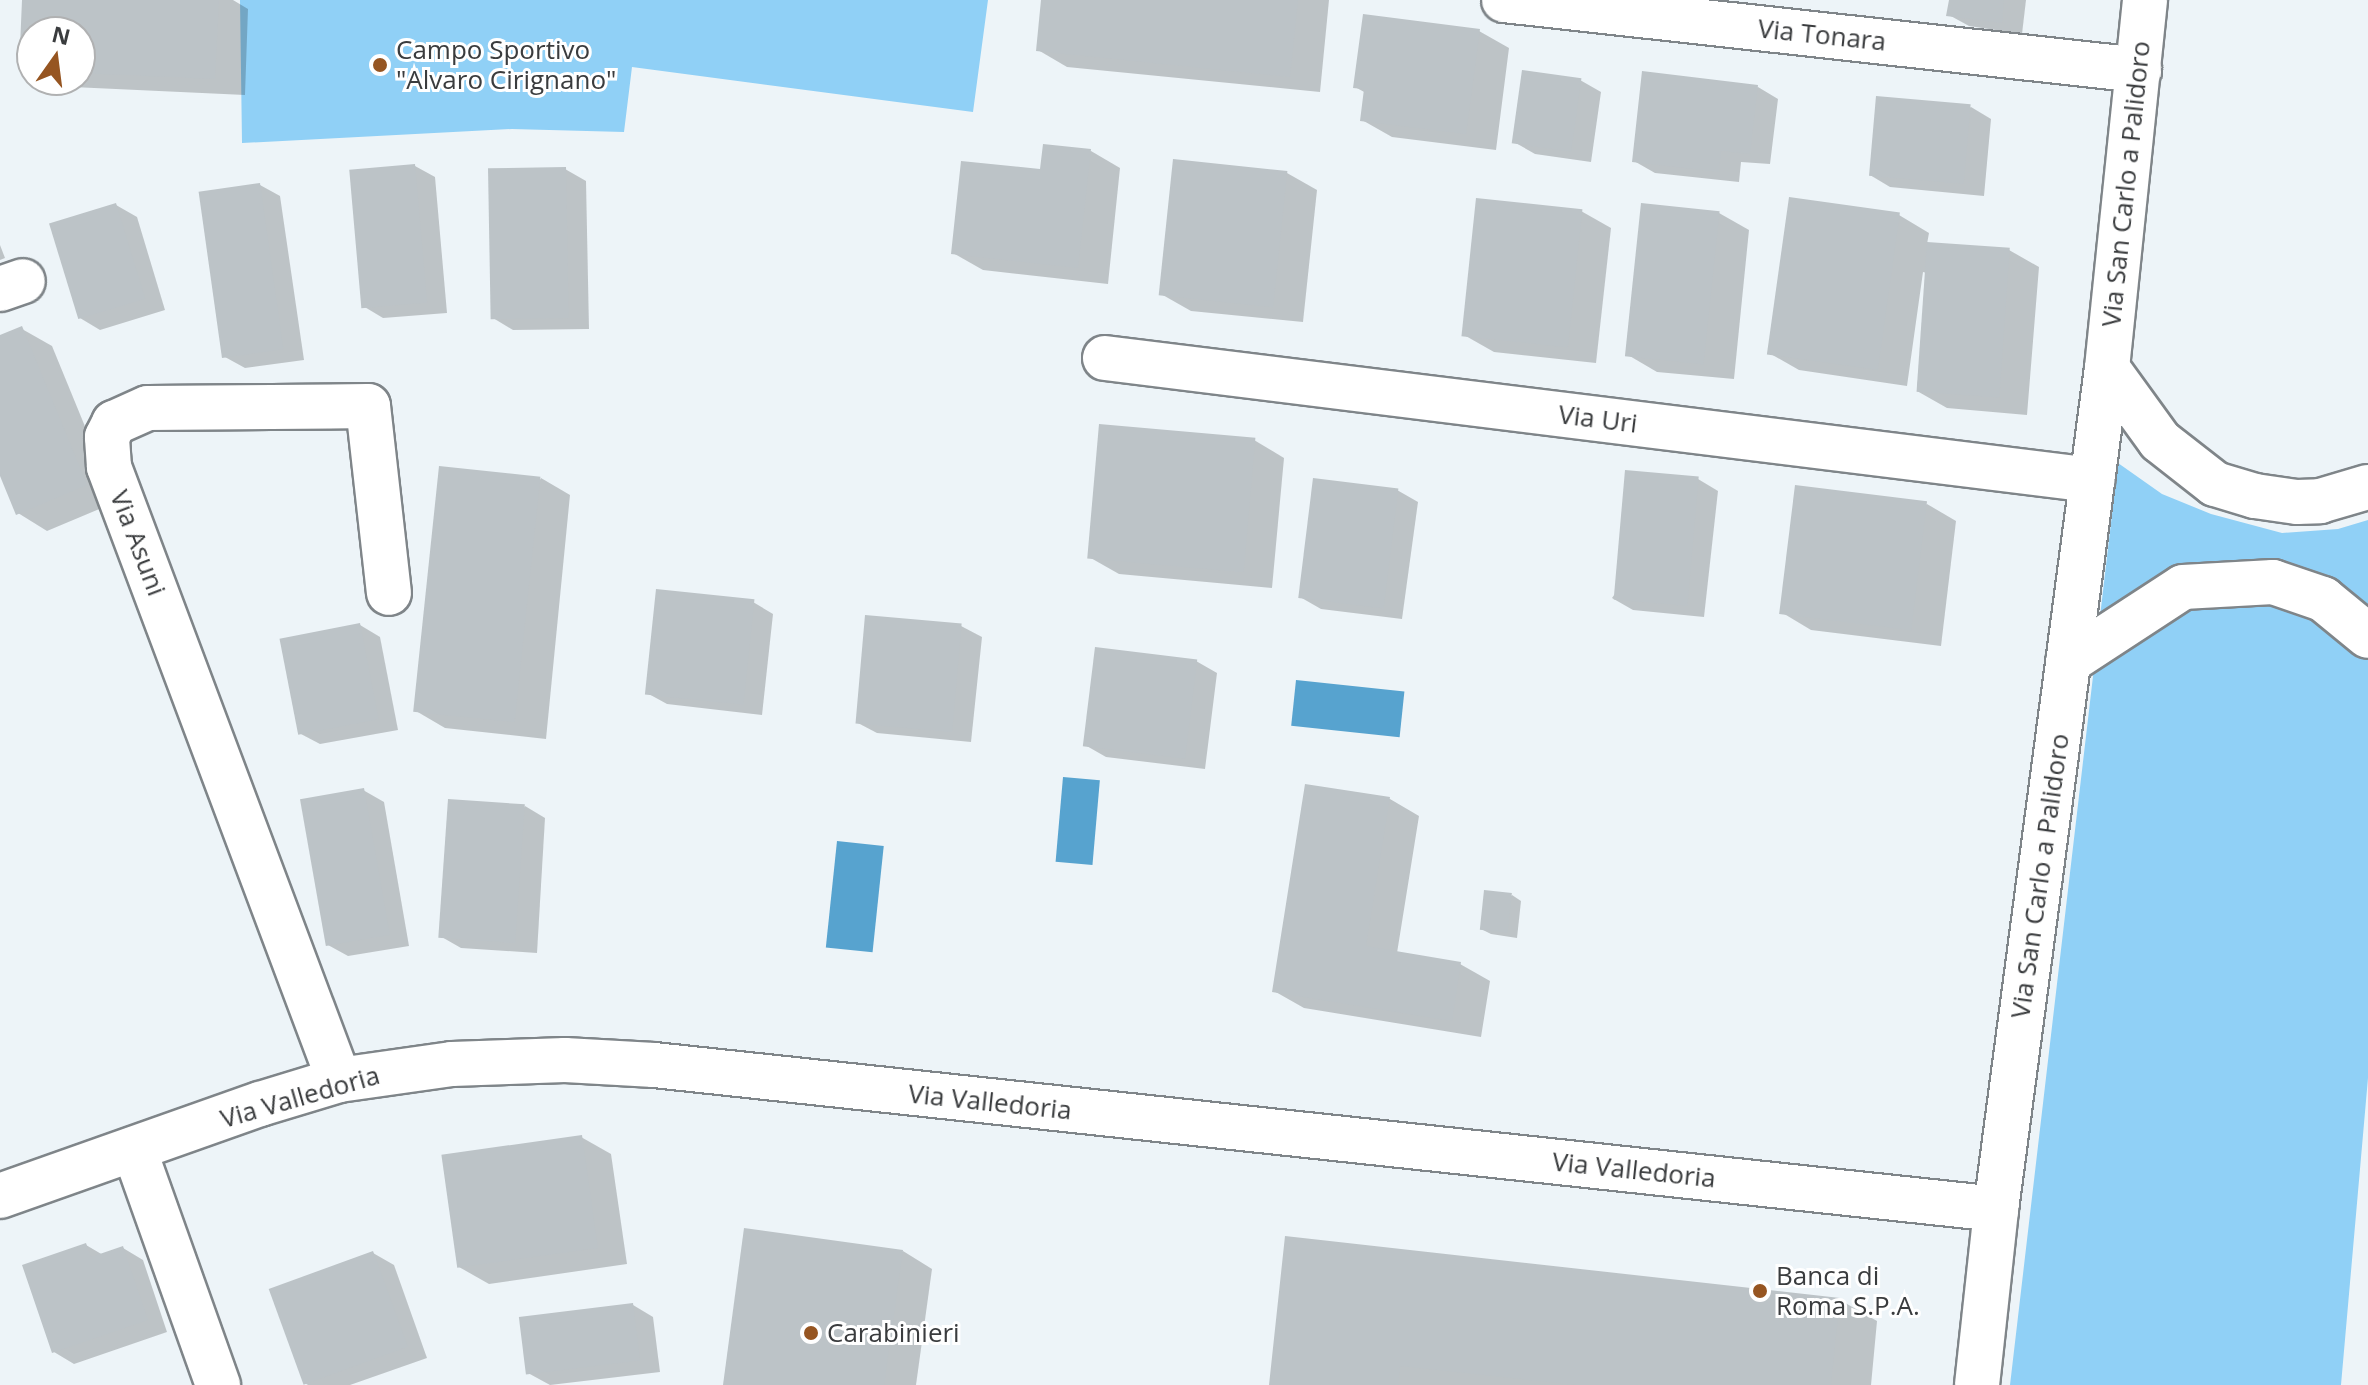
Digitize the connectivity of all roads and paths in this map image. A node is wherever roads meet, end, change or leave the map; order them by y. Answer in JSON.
{"nodes":[{"id":1,"x":1504,"y":0,"type":"edge"},
{"id":2,"x":2145,"y":0,"type":"edge"},
{"id":3,"x":2139,"y":70,"type":"junction"},
{"id":4,"x":1105,"y":358,"type":"dead end"},
{"id":5,"x":2107,"y":368,"type":"junction"},
{"id":6,"x":2092,"y":480,"type":"junction"},
{"id":7,"x":2368,"y":487,"type":"edge"},
{"id":8,"x":389,"y":593,"type":"dead end"},
{"id":9,"x":2368,"y":636,"type":"edge"},
{"id":10,"x":2068,"y":662,"type":"junction"},
{"id":11,"x":339,"y":1080,"type":"junction"},
{"id":12,"x":134,"y":1149,"type":"junction"},
{"id":13,"x":0,"y":1196,"type":"edge"},
{"id":14,"x":1996,"y":1209,"type":"junction"},
{"id":15,"x":218,"y":1385,"type":"edge"},
{"id":16,"x":1977,"y":1385,"type":"edge"}],
"edges":[{"from":1,"to":3,"type":"street","name":"Via Tonara"},
{"from":2,"to":3,"type":"street","name":"Via San Carlo a Palidoro"},
{"from":3,"to":5,"type":"street","name":"Via San Carlo a Palidoro"},
{"from":4,"to":6,"type":"street","name":"Via Uri"},
{"from":5,"to":6,"type":"street","name":"Via San Carlo a Palidoro"},
{"from":5,"to":7,"type":"street"},
{"from":6,"to":10,"type":"street","name":"Via San Carlo a Palidoro"},
{"from":8,"to":11,"type":"street","name":"Via Asuni"},
{"from":9,"to":10,"type":"street"},
{"from":10,"to":14,"type":"street","name":"Via San Carlo a Palidoro"},
{"from":11,"to":12,"type":"street","name":"Via Valledoria"},
{"from":11,"to":14,"type":"street","name":"Via Valledoria"},
{"from":12,"to":13,"type":"street","name":"Via Valledoria"},
{"from":12,"to":15,"type":"street"},
{"from":14,"to":16,"type":"street","name":"Via San Carlo a Palidoro"}]}
